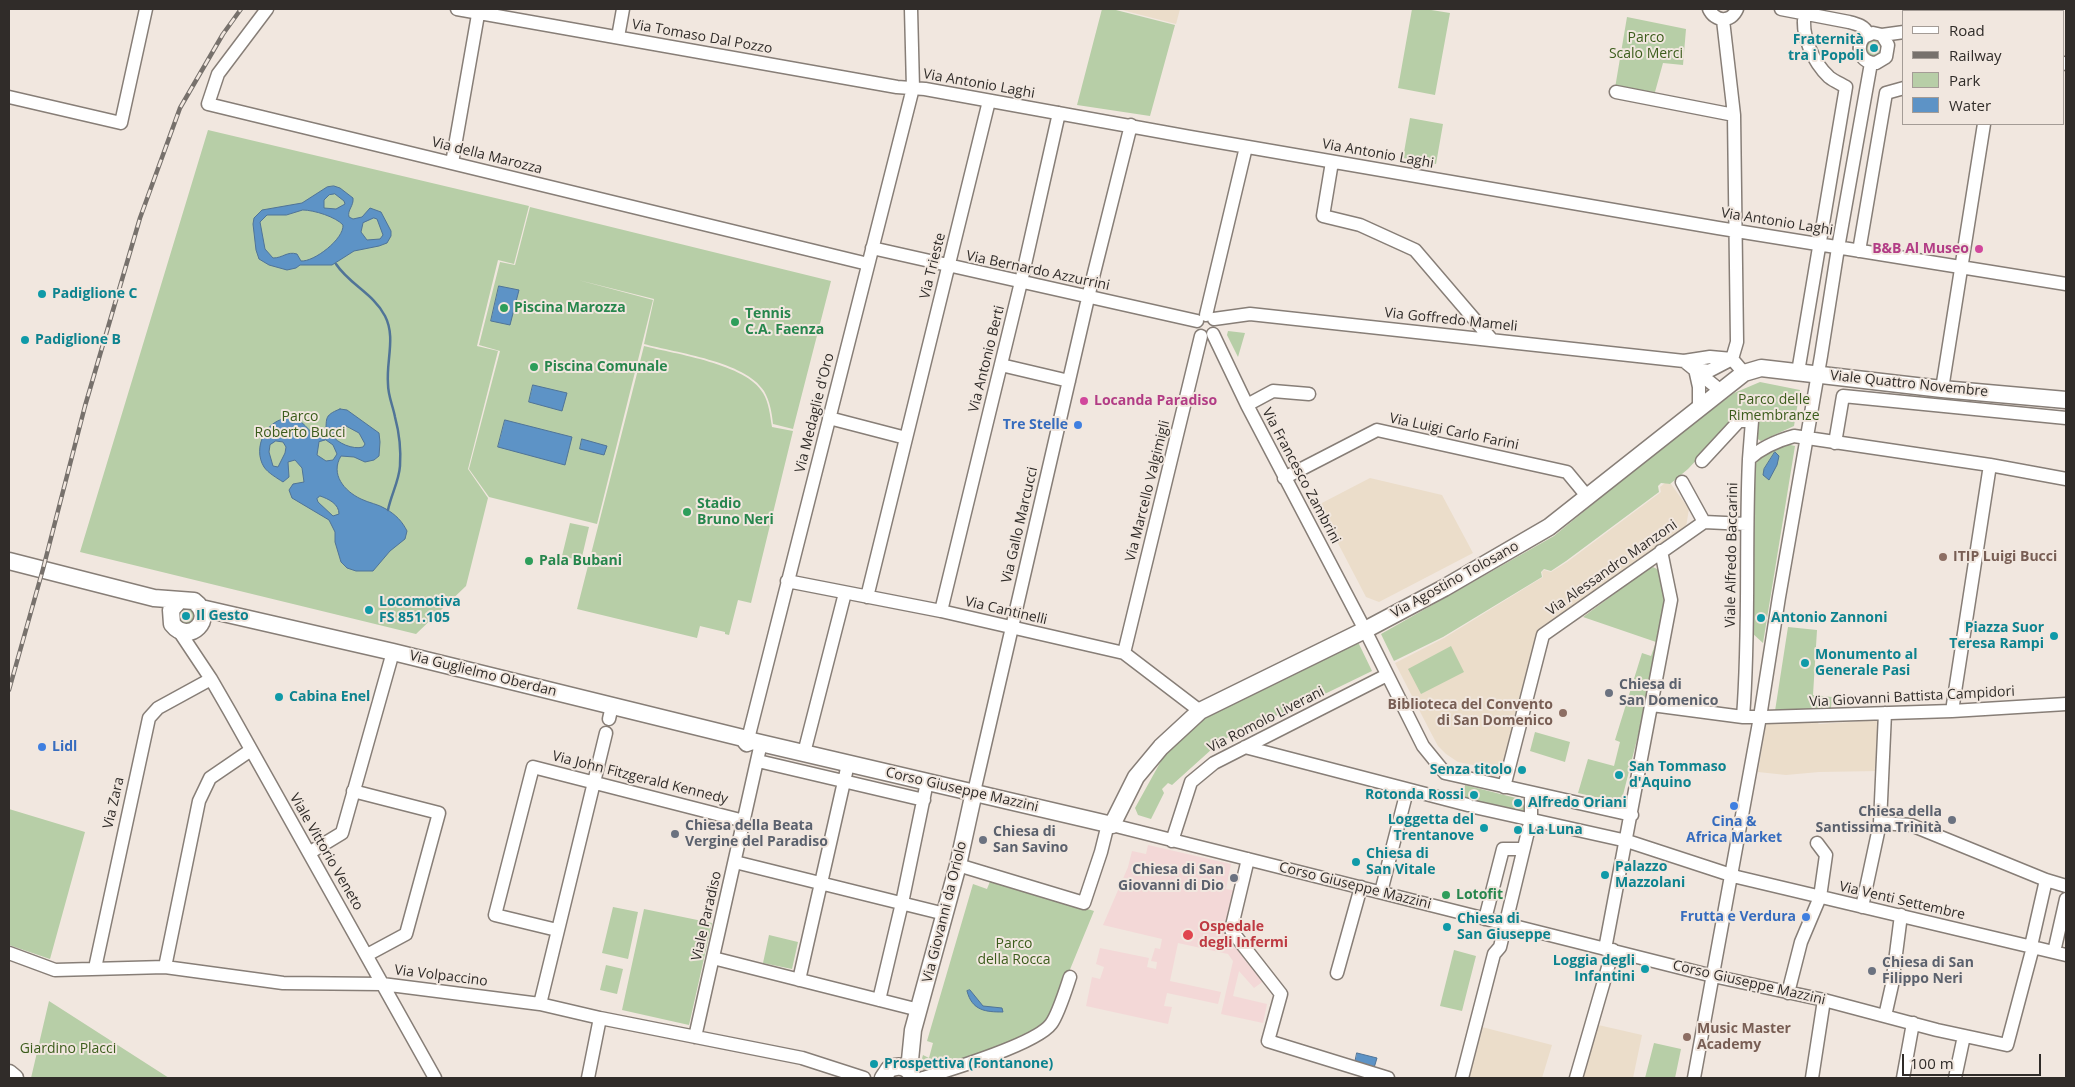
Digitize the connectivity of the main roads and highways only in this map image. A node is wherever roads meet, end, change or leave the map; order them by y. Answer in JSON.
{"nodes":[{"id":1,"x":1818,"y":374,"type":"joint"},
{"id":2,"x":2066,"y":400,"type":"edge"},
{"id":3,"x":9,"y":561,"type":"edge"},
{"id":4,"x":175,"y":605,"type":"junction"},
{"id":5,"x":193,"y":626,"type":"junction"},
{"id":6,"x":751,"y":739,"type":"joint"},
{"id":7,"x":974,"y":792,"type":"junction"},
{"id":8,"x":1110,"y":825,"type":"joint"},
{"id":9,"x":9,"y":1073,"type":"edge"},
{"id":10,"x":900,"y":1073,"type":"edge"},
{"id":11,"x":15,"y":1078,"type":"edge"}],
"edges":[{"from":1,"to":2,"type":"main road","name":"Viale Quattro Novembre"},
{"from":1,"to":8,"type":"main road","name":"Via Agostino Tolosano"},
{"from":3,"to":4,"type":"main road","name":"Via Guglielmo Oberdan"},
{"from":4,"to":5,"type":"main road"},
{"from":4,"to":5,"type":"main road","name":"Via Guglielmo Oberdan"},
{"from":5,"to":6,"type":"main road","name":"Via Guglielmo Oberdan"},
{"from":6,"to":7,"type":"main road","name":"Corso Giuseppe Mazzini"},
{"from":7,"to":8,"type":"main road","name":"Corso Giuseppe Mazzini"},
{"from":7,"to":10,"type":"main road","name":"Via Giovanni da Oriolo"},
{"from":9,"to":11,"type":"main road"}]}
